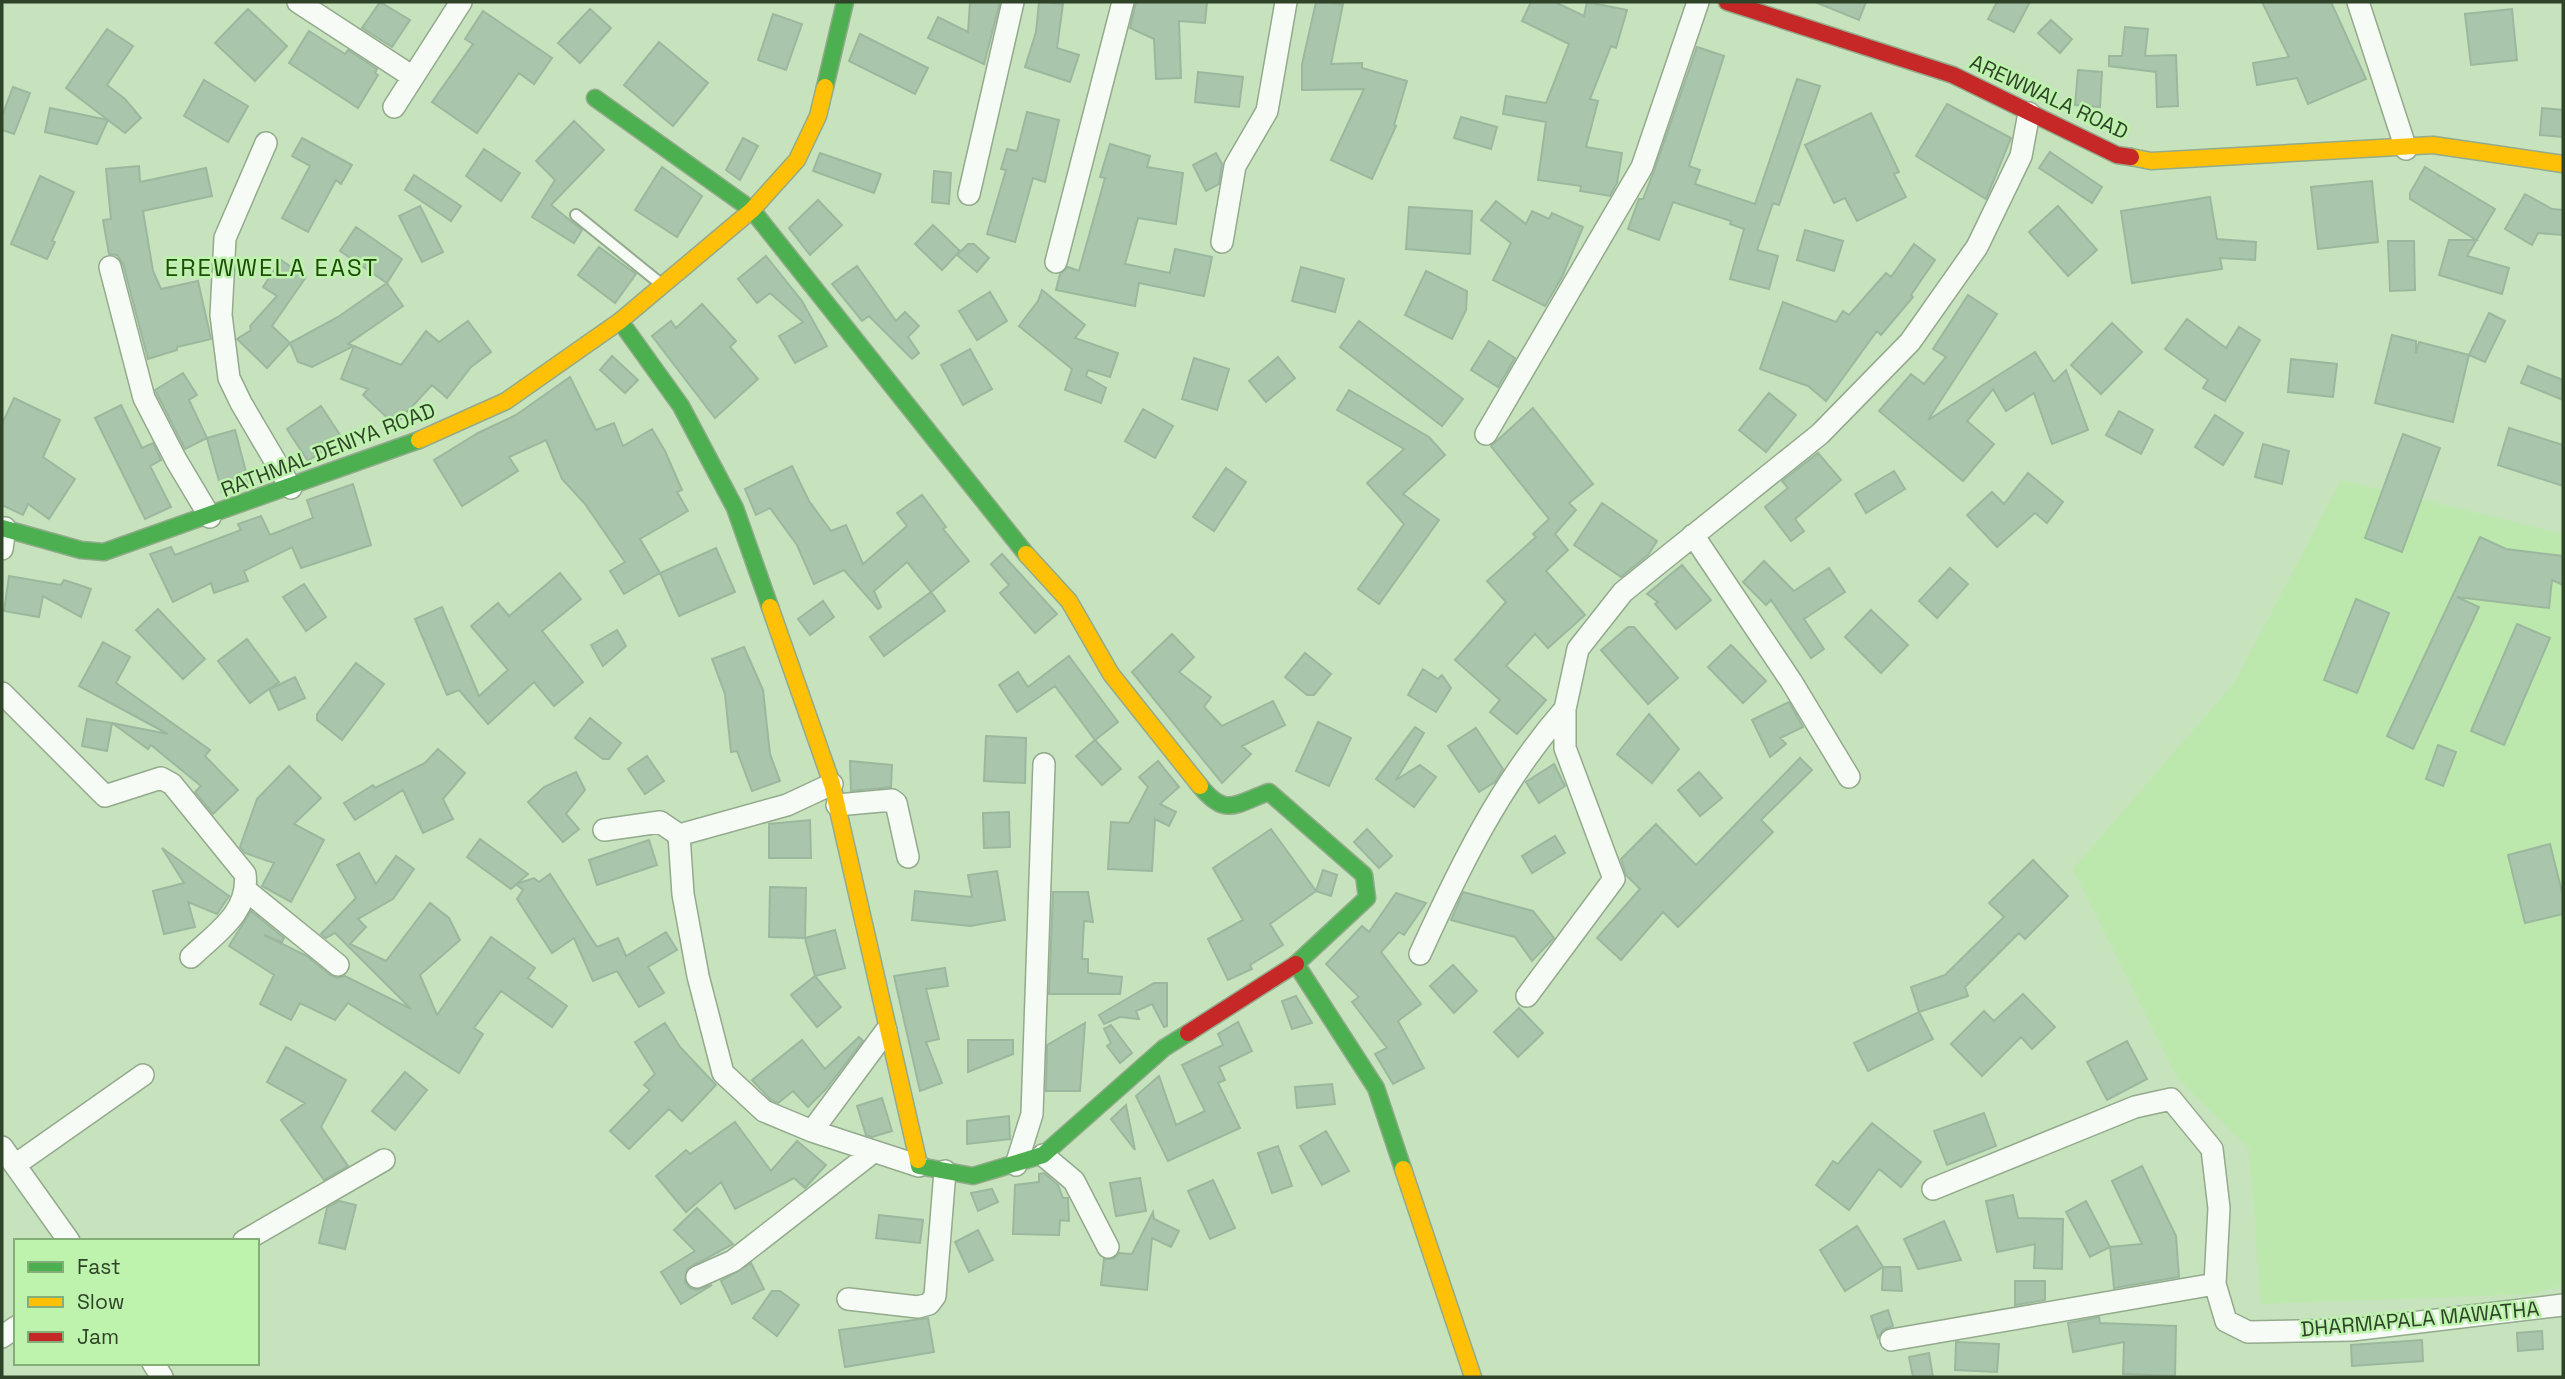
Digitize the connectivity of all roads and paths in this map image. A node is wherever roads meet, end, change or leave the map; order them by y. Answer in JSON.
{"nodes":[{"id":1,"x":298,"y":2,"type":"edge"},
{"id":2,"x":461,"y":2,"type":"edge"},
{"id":3,"x":845,"y":2,"type":"edge"},
{"id":4,"x":1013,"y":2,"type":"edge"},
{"id":5,"x":1123,"y":2,"type":"edge"},
{"id":6,"x":1286,"y":2,"type":"edge"},
{"id":7,"x":1698,"y":2,"type":"edge"},
{"id":8,"x":1727,"y":2,"type":"edge"},
{"id":9,"x":2358,"y":2,"type":"edge"},
{"id":10,"x":413,"y":78,"type":"junction"},
{"id":11,"x":595,"y":97,"type":"dead end"},
{"id":12,"x":394,"y":107,"type":"dead end"},
{"id":13,"x":2029,"y":113,"type":"junction"},
{"id":14,"x":265,"y":143,"type":"dead end"},
{"id":15,"x":2406,"y":149,"type":"junction"},
{"id":16,"x":2563,"y":164,"type":"edge"},
{"id":17,"x":969,"y":194,"type":"dead end"},
{"id":18,"x":752,"y":210,"type":"junction"},
{"id":19,"x":576,"y":215,"type":"dead end"},
{"id":20,"x":1222,"y":242,"type":"dead end"},
{"id":21,"x":1056,"y":261,"type":"dead end"},
{"id":22,"x":110,"y":267,"type":"dead end"},
{"id":23,"x":663,"y":285,"type":"junction"},
{"id":24,"x":620,"y":321,"type":"junction"},
{"id":25,"x":1486,"y":434,"type":"dead end"},
{"id":26,"x":291,"y":488,"type":"junction"},
{"id":27,"x":210,"y":517,"type":"junction"},
{"id":28,"x":3,"y":535,"type":"edge"},
{"id":29,"x":1693,"y":535,"type":"junction"},
{"id":30,"x":2,"y":693,"type":"edge"},
{"id":31,"x":1565,"y":709,"type":"junction"},
{"id":32,"x":1044,"y":764,"type":"dead end"},
{"id":33,"x":1849,"y":777,"type":"dead end"},
{"id":34,"x":832,"y":784,"type":"junction"},
{"id":35,"x":837,"y":805,"type":"junction"},
{"id":36,"x":604,"y":830,"type":"dead end"},
{"id":37,"x":679,"y":835,"type":"junction"},
{"id":38,"x":908,"y":857,"type":"dead end"},
{"id":39,"x":247,"y":891,"type":"junction"},
{"id":40,"x":1420,"y":954,"type":"dead end"},
{"id":41,"x":191,"y":957,"type":"dead end"},
{"id":42,"x":1296,"y":964,"type":"junction"},
{"id":43,"x":338,"y":965,"type":"dead end"},
{"id":44,"x":1527,"y":996,"type":"dead end"},
{"id":45,"x":886,"y":1031,"type":"junction"},
{"id":46,"x":143,"y":1075,"type":"dead end"},
{"id":47,"x":812,"y":1131,"type":"junction"},
{"id":48,"x":2,"y":1147,"type":"edge"},
{"id":49,"x":873,"y":1152,"type":"junction"},
{"id":50,"x":1043,"y":1155,"type":"junction"},
{"id":51,"x":384,"y":1160,"type":"dead end"},
{"id":52,"x":15,"y":1165,"type":"junction"},
{"id":53,"x":1016,"y":1165,"type":"junction"},
{"id":54,"x":919,"y":1166,"type":"junction"},
{"id":55,"x":946,"y":1171,"type":"junction"},
{"id":56,"x":1933,"y":1189,"type":"dead end"},
{"id":57,"x":68,"y":1239,"type":"edge"},
{"id":58,"x":247,"y":1239,"type":"edge"},
{"id":59,"x":1108,"y":1247,"type":"dead end"},
{"id":60,"x":697,"y":1277,"type":"dead end"},
{"id":61,"x":2215,"y":1284,"type":"junction"},
{"id":62,"x":848,"y":1299,"type":"dead end"},
{"id":63,"x":2563,"y":1305,"type":"edge"},
{"id":64,"x":1891,"y":1340,"type":"dead end"},
{"id":65,"x":1473,"y":1377,"type":"edge"}],
"edges":[{"from":1,"to":10,"type":"street"},
{"from":2,"to":10,"type":"street"},
{"from":3,"to":18,"type":"street","name":"RATHMAL DENIYA ROAD"},
{"from":4,"to":17,"type":"street"},
{"from":5,"to":21,"type":"street"},
{"from":6,"to":20,"type":"street"},
{"from":7,"to":25,"type":"street"},
{"from":8,"to":13,"type":"street","name":"AREWWALA ROAD"},
{"from":9,"to":15,"type":"street"},
{"from":10,"to":12,"type":"street"},
{"from":11,"to":18,"type":"street"},
{"from":13,"to":15,"type":"street","name":"AREWWALA ROAD"},
{"from":13,"to":29,"type":"street"},
{"from":14,"to":26,"type":"street"},
{"from":15,"to":16,"type":"street","name":"AREWWALA ROAD"},
{"from":18,"to":23,"type":"street","name":"RATHMAL DENIYA ROAD"},
{"from":18,"to":42,"type":"street"},
{"from":19,"to":23,"type":"lane"},
{"from":22,"to":27,"type":"street"},
{"from":23,"to":24,"type":"street","name":"RATHMAL DENIYA ROAD"},
{"from":24,"to":26,"type":"street","name":"RATHMAL DENIYA ROAD"},
{"from":24,"to":34,"type":"street"},
{"from":26,"to":27,"type":"street","name":"RATHMAL DENIYA ROAD"},
{"from":27,"to":28,"type":"street","name":"RATHMAL DENIYA ROAD"},
{"from":29,"to":31,"type":"street"},
{"from":29,"to":33,"type":"street"},
{"from":30,"to":39,"type":"street"},
{"from":31,"to":40,"type":"street"},
{"from":31,"to":44,"type":"street"},
{"from":32,"to":53,"type":"street"},
{"from":34,"to":35,"type":"street"},
{"from":34,"to":37,"type":"street"},
{"from":35,"to":38,"type":"street"},
{"from":35,"to":45,"type":"street"},
{"from":36,"to":37,"type":"street"},
{"from":37,"to":47,"type":"street"},
{"from":39,"to":41,"type":"street"},
{"from":39,"to":43,"type":"street"},
{"from":42,"to":50,"type":"street"},
{"from":42,"to":65,"type":"street"},
{"from":45,"to":47,"type":"street"},
{"from":45,"to":54,"type":"street"},
{"from":46,"to":52,"type":"street"},
{"from":47,"to":49,"type":"street"},
{"from":48,"to":52,"type":"street"},
{"from":49,"to":54,"type":"street"},
{"from":49,"to":60,"type":"street"},
{"from":50,"to":53,"type":"street"},
{"from":50,"to":59,"type":"street"},
{"from":51,"to":58,"type":"street"},
{"from":52,"to":57,"type":"street"},
{"from":53,"to":55,"type":"street"},
{"from":54,"to":55,"type":"street"},
{"from":55,"to":62,"type":"street"},
{"from":56,"to":61,"type":"street","name":"DHARMAPALA MAWATHA"},
{"from":61,"to":63,"type":"street","name":"DHARMAPALA MAWATHA"},
{"from":61,"to":64,"type":"street"}]}
